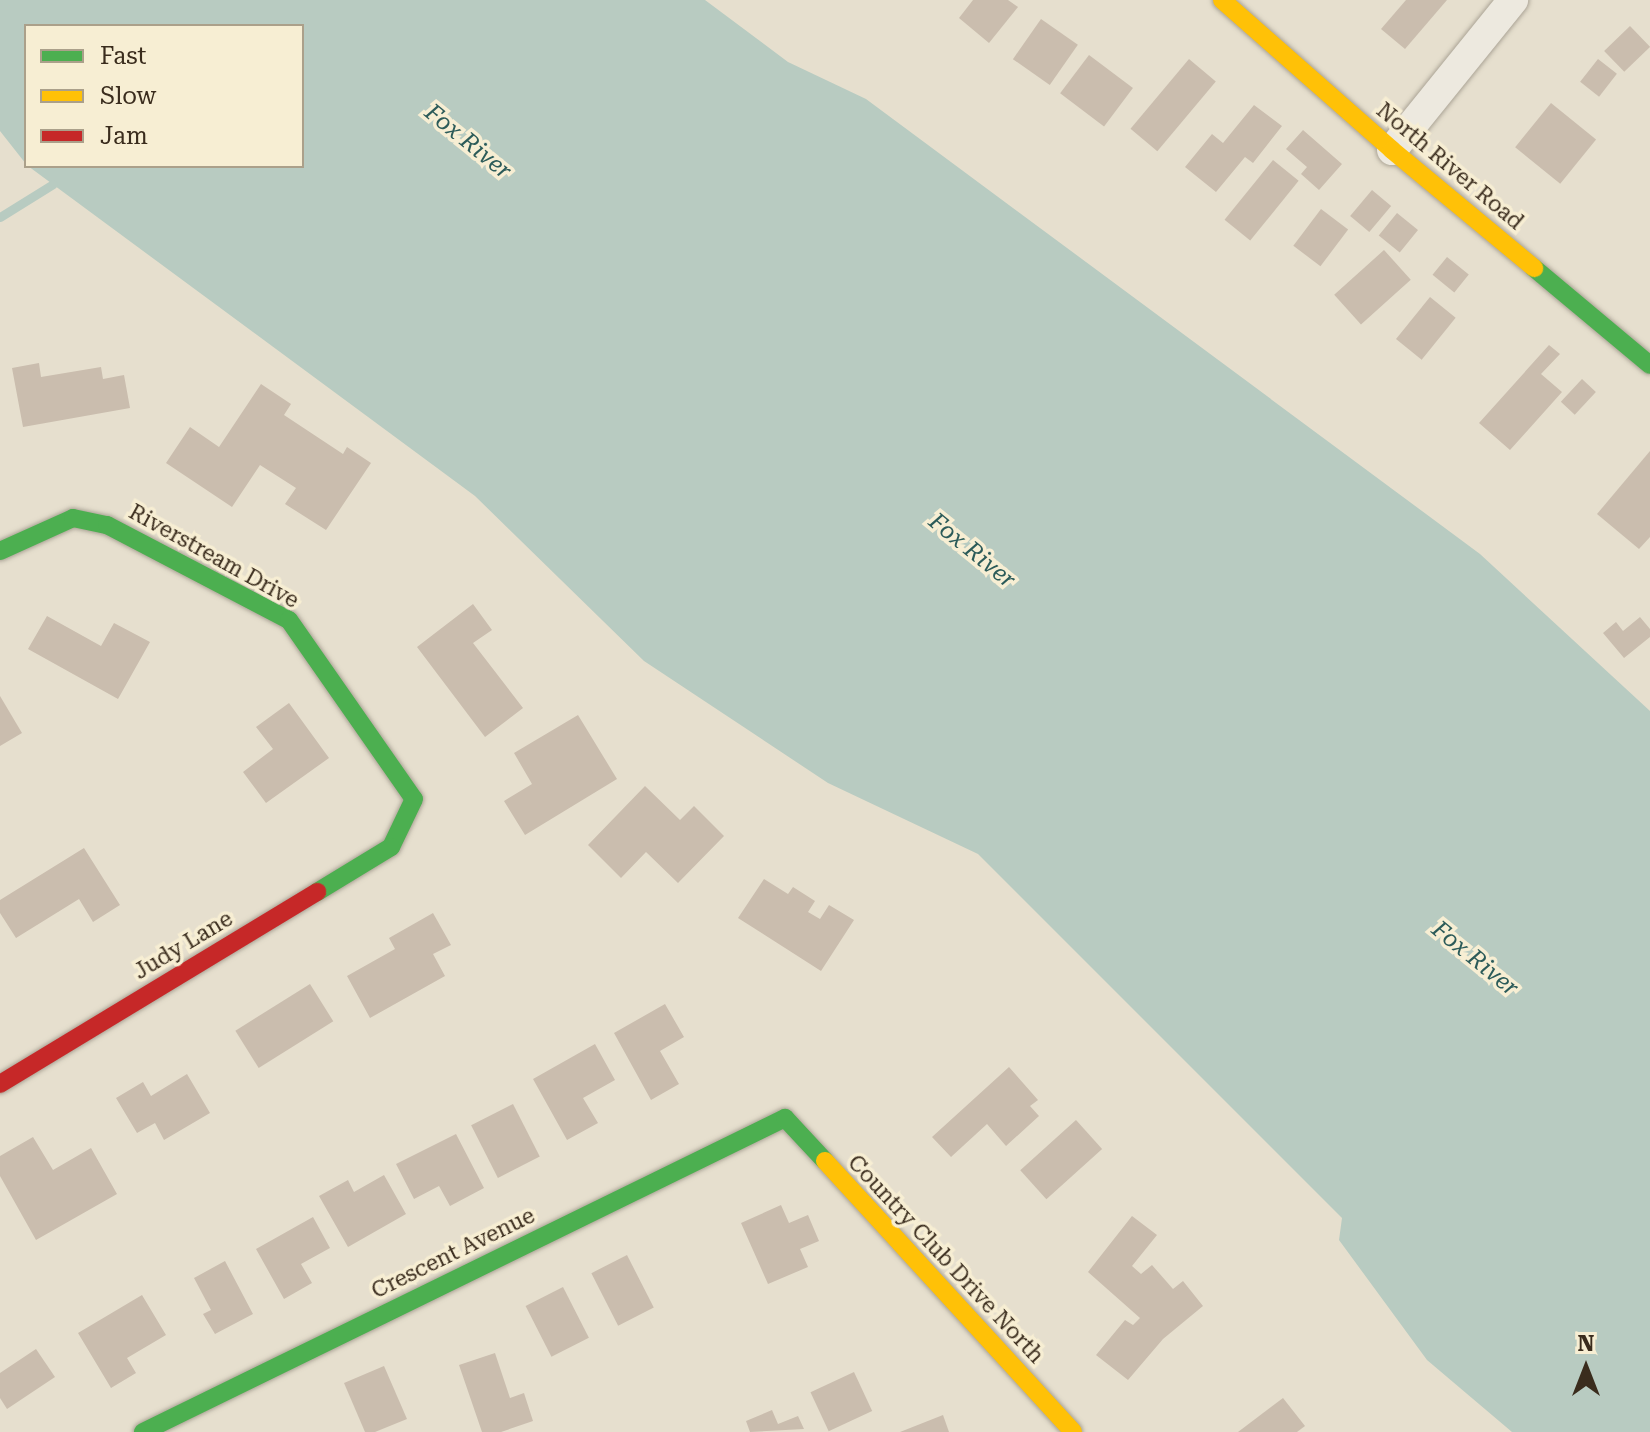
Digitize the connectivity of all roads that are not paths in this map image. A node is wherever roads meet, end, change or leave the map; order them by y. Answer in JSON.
{"nodes":[{"id":1,"x":1222,"y":0,"type":"edge"},
{"id":2,"x":1513,"y":0,"type":"edge"},
{"id":3,"x":1392,"y":150,"type":"junction"},
{"id":4,"x":1650,"y":365,"type":"edge"},
{"id":5,"x":0,"y":551,"type":"edge"},
{"id":6,"x":391,"y":847,"type":"joint"},
{"id":7,"x":0,"y":1084,"type":"edge"},
{"id":8,"x":785,"y":1118,"type":"joint"},
{"id":9,"x":143,"y":1432,"type":"edge"},
{"id":10,"x":1073,"y":1432,"type":"edge"}],
"edges":[{"from":1,"to":3,"type":"street","name":"North River Road"},
{"from":2,"to":3,"type":"street"},
{"from":3,"to":4,"type":"street","name":"North River Road"},
{"from":5,"to":6,"type":"street","name":"Riverstream Drive"},
{"from":6,"to":7,"type":"street","name":"Judy Lane"},
{"from":8,"to":9,"type":"street","name":"Crescent Avenue"},
{"from":8,"to":10,"type":"street","name":"Country Club Drive North"}]}
